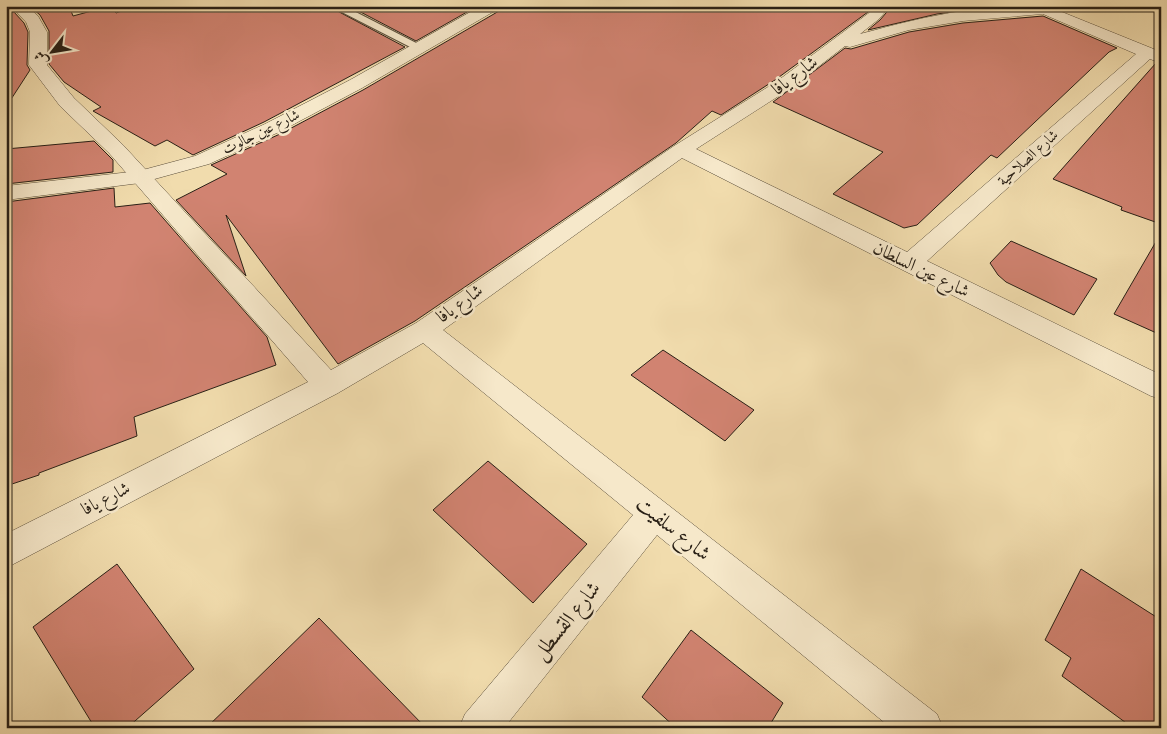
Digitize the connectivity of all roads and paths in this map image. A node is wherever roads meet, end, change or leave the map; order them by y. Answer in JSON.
{"nodes":[{"id":1,"x":18,"y":6,"type":"edge"},
{"id":2,"x":336,"y":6,"type":"edge"},
{"id":3,"x":883,"y":6,"type":"edge"},
{"id":4,"x":1079,"y":6,"type":"edge"},
{"id":5,"x":479,"y":8,"type":"edge"},
{"id":6,"x":1038,"y":8,"type":"edge"},
{"id":7,"x":420,"y":48,"type":"junction"},
{"id":8,"x":832,"y":48,"type":"junction"},
{"id":9,"x":1154,"y":55,"type":"edge"},
{"id":10,"x":681,"y":150,"type":"junction"},
{"id":11,"x":140,"y":177,"type":"junction"},
{"id":12,"x":6,"y":193,"type":"edge"},
{"id":13,"x":909,"y":264,"type":"junction"},
{"id":14,"x":425,"y":330,"type":"junction"},
{"id":15,"x":328,"y":385,"type":"junction"},
{"id":16,"x":1161,"y":388,"type":"edge"},
{"id":17,"x":654,"y":514,"type":"junction"},
{"id":18,"x":6,"y":552,"type":"edge"},
{"id":19,"x":479,"y":728,"type":"edge"},
{"id":20,"x":923,"y":728,"type":"edge"}],
"edges":[{"from":1,"to":11,"type":"street"},
{"from":2,"to":7,"type":"lane"},
{"from":3,"to":8,"type":"street","name":"شارع يافا"},
{"from":4,"to":6,"type":"street"},
{"from":5,"to":7,"type":"street","name":"شارع عين جالوت"},
{"from":6,"to":8,"type":"street"},
{"from":6,"to":9,"type":"street"},
{"from":7,"to":11,"type":"street","name":"شارع عين جالوت"},
{"from":8,"to":10,"type":"street","name":"شارع يافا"},
{"from":9,"to":13,"type":"street","name":"شارع الصلاحية"},
{"from":10,"to":13,"type":"street","name":"شارع عين السلطان"},
{"from":10,"to":14,"type":"street","name":"شارع يافا"},
{"from":11,"to":12,"type":"street","name":"شارع عين جالوت"},
{"from":11,"to":15,"type":"street"},
{"from":13,"to":16,"type":"street","name":"شارع عين السلطان"},
{"from":14,"to":15,"type":"street","name":"شارع يافا"},
{"from":14,"to":17,"type":"street","name":"شارع سلفيت"},
{"from":15,"to":18,"type":"street","name":"شارع يافا"},
{"from":17,"to":19,"type":"street","name":"شارع القسطل"},
{"from":17,"to":20,"type":"street","name":"شارع سلفيت"}]}
